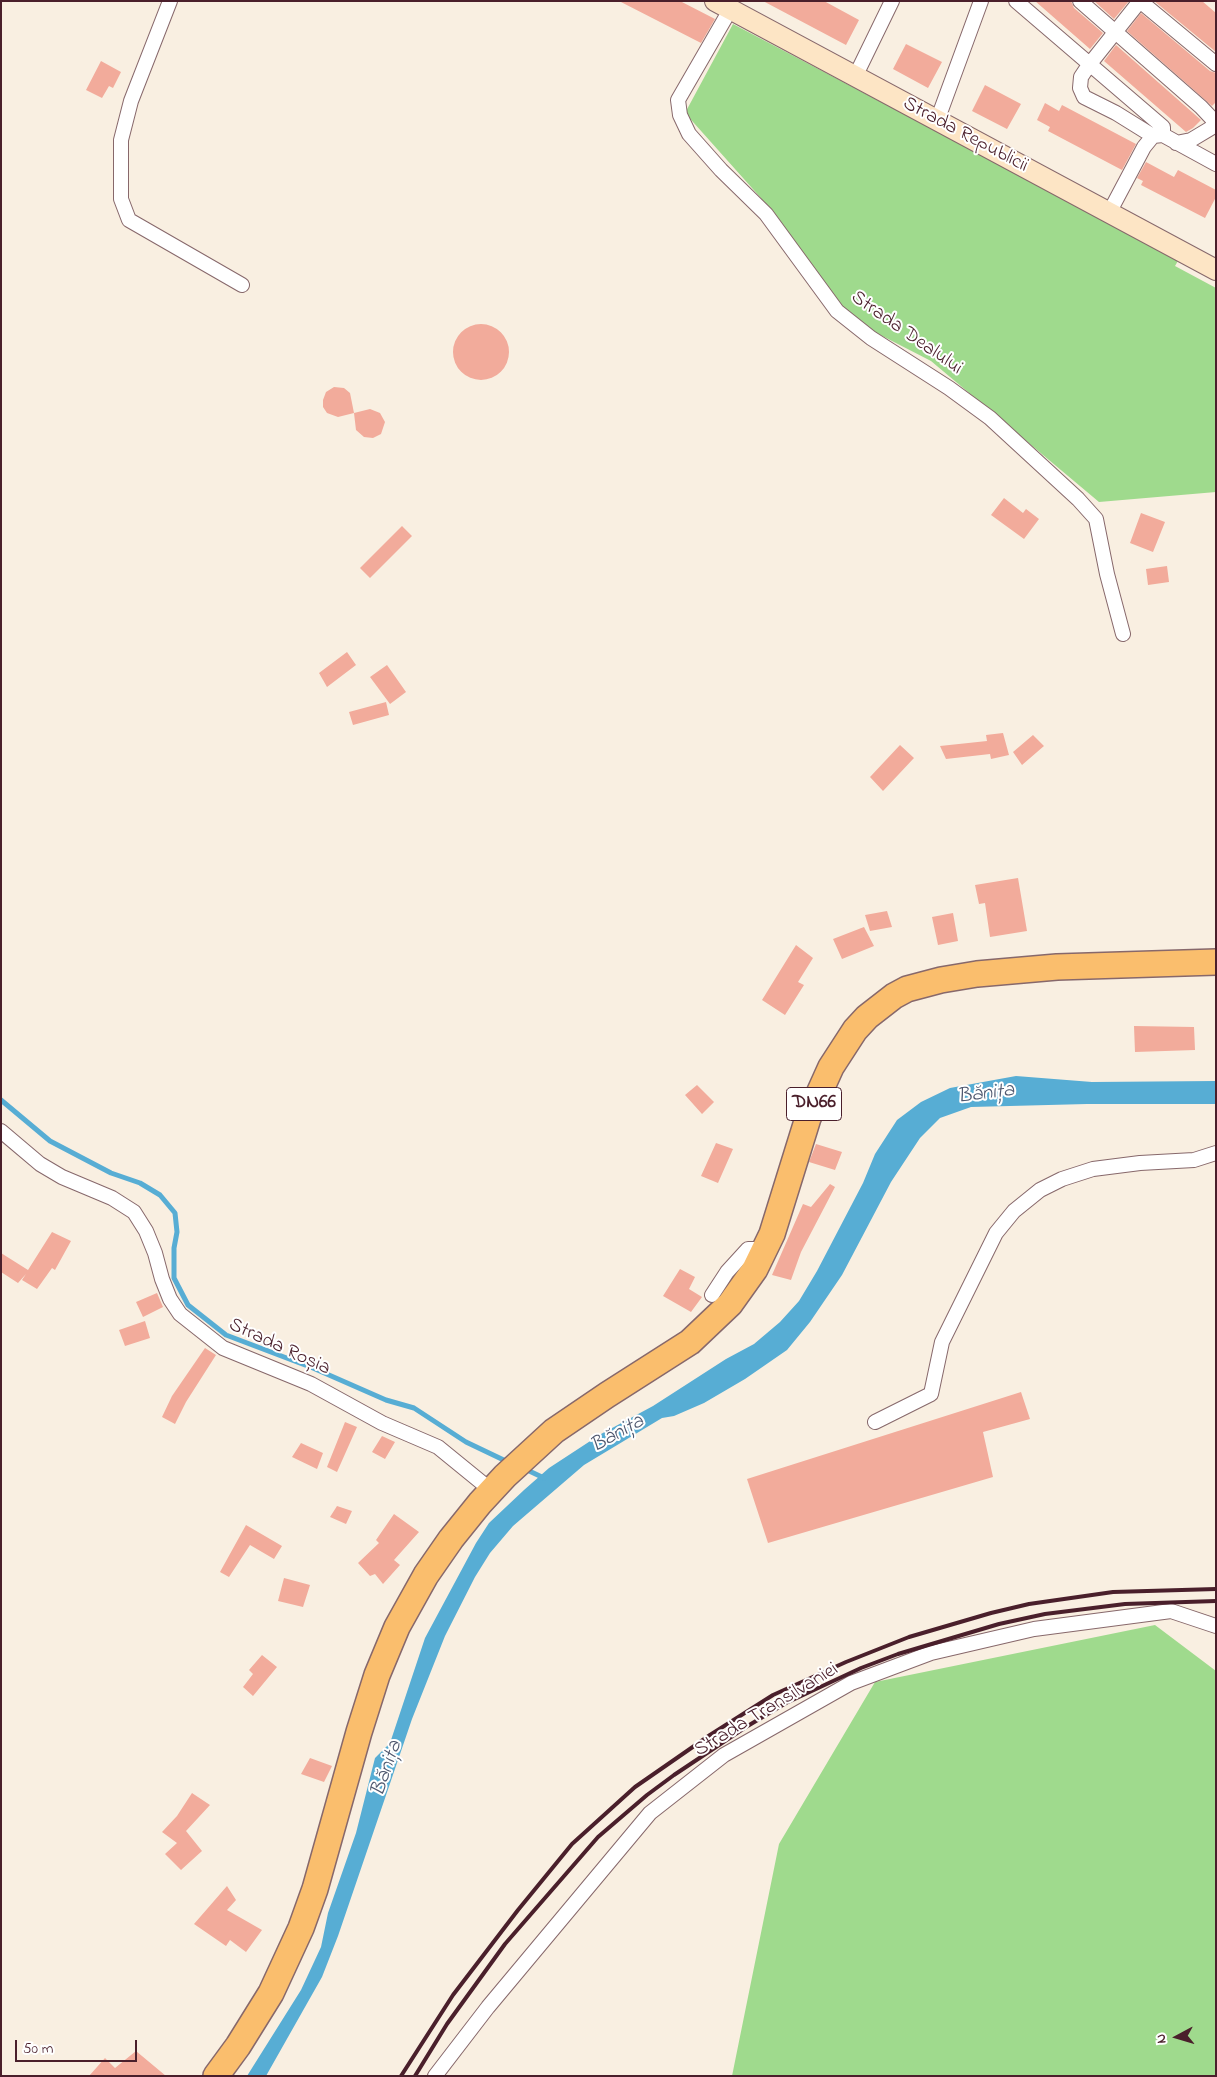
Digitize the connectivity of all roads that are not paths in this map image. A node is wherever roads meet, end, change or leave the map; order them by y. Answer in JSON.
{"nodes":[{"id":1,"x":170,"y":1,"type":"edge"},
{"id":2,"x":892,"y":1,"type":"edge"},
{"id":3,"x":980,"y":1,"type":"edge"},
{"id":4,"x":1016,"y":1,"type":"edge"},
{"id":5,"x":1080,"y":1,"type":"edge"},
{"id":6,"x":1140,"y":1,"type":"edge"},
{"id":7,"x":722,"y":5,"type":"edge"},
{"id":8,"x":1116,"y":32,"type":"junction"},
{"id":9,"x":1216,"y":64,"type":"edge"},
{"id":10,"x":1090,"y":65,"type":"junction"},
{"id":11,"x":856,"y":77,"type":"junction"},
{"id":12,"x":937,"y":121,"type":"junction"},
{"id":13,"x":1216,"y":124,"type":"edge"},
{"id":14,"x":1158,"y":136,"type":"junction"},
{"id":15,"x":1176,"y":143,"type":"junction"},
{"id":16,"x":1216,"y":164,"type":"edge"},
{"id":17,"x":1109,"y":213,"type":"junction"},
{"id":18,"x":1216,"y":270,"type":"edge"},
{"id":19,"x":242,"y":285,"type":"dead end"},
{"id":20,"x":1123,"y":634,"type":"dead end"},
{"id":21,"x":1216,"y":962,"type":"edge"},
{"id":22,"x":1,"y":1131,"type":"edge"},
{"id":23,"x":1216,"y":1153,"type":"edge"},
{"id":24,"x":764,"y":1249,"type":"junction"},
{"id":25,"x":712,"y":1295,"type":"dead end"},
{"id":26,"x":876,"y":1422,"type":"dead end"},
{"id":27,"x":498,"y":1484,"type":"junction"},
{"id":28,"x":1216,"y":1626,"type":"edge"},
{"id":29,"x":216,"y":2076,"type":"edge"},
{"id":30,"x":435,"y":2076,"type":"edge"}],
"edges":[{"from":1,"to":19,"type":"street"},
{"from":2,"to":11,"type":"street"},
{"from":3,"to":12,"type":"street"},
{"from":4,"to":10,"type":"street"},
{"from":5,"to":8,"type":"street"},
{"from":6,"to":8,"type":"street"},
{"from":6,"to":9,"type":"street"},
{"from":7,"to":11,"type":"main road","name":"Strada Republicii"},
{"from":7,"to":20,"type":"street","name":"Strada Dealului"},
{"from":8,"to":10,"type":"street"},
{"from":8,"to":13,"type":"street"},
{"from":10,"to":14,"type":"street"},
{"from":10,"to":14,"type":"street"},
{"from":11,"to":12,"type":"main road","name":"Strada Republicii"},
{"from":12,"to":17,"type":"main road","name":"Strada Republicii"},
{"from":13,"to":15,"type":"street"},
{"from":14,"to":15,"type":"street"},
{"from":14,"to":17,"type":"street"},
{"from":15,"to":16,"type":"street"},
{"from":17,"to":18,"type":"main road","name":"Strada Republicii"},
{"from":21,"to":24,"type":"highway","number":"DN66"},
{"from":22,"to":27,"type":"street","name":"Strada Roșia"},
{"from":23,"to":26,"type":"street"},
{"from":24,"to":25,"type":"street"},
{"from":24,"to":27,"type":"highway","number":"DN66"},
{"from":27,"to":29,"type":"highway","number":"DN66"},
{"from":28,"to":30,"type":"street","name":"Strada Transilvaniei"}]}
